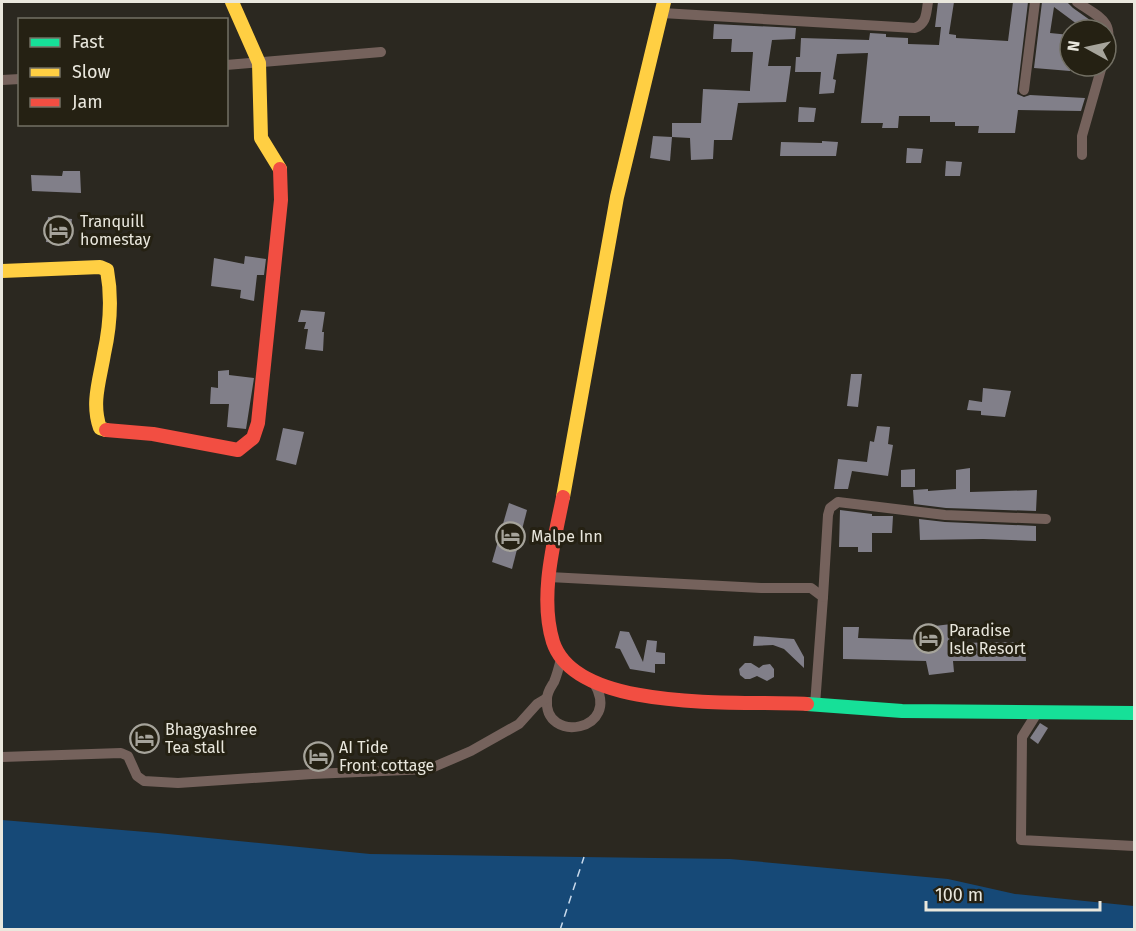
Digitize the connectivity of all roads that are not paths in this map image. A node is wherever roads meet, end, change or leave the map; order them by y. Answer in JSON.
{"nodes":[{"id":1,"x":232,"y":2,"type":"edge"},
{"id":2,"x":928,"y":2,"type":"edge"},
{"id":3,"x":1035,"y":2,"type":"edge"},
{"id":4,"x":1077,"y":2,"type":"edge"},
{"id":5,"x":663,"y":7,"type":"edge"},
{"id":6,"x":1099,"y":18,"type":"edge"},
{"id":7,"x":381,"y":52,"type":"dead end"},
{"id":8,"x":258,"y":63,"type":"junction"},
{"id":9,"x":228,"y":65,"type":"edge"},
{"id":10,"x":1099,"y":78,"type":"edge"},
{"id":11,"x":18,"y":79,"type":"edge"},
{"id":12,"x":2,"y":80,"type":"edge"},
{"id":13,"x":1024,"y":90,"type":"dead end"},
{"id":14,"x":1082,"y":155,"type":"dead end"},
{"id":15,"x":2,"y":271,"type":"edge"},
{"id":16,"x":1046,"y":519,"type":"dead end"},
{"id":17,"x":549,"y":577,"type":"junction"},
{"id":18,"x":823,"y":597,"type":"junction"},
{"id":19,"x":561,"y":659,"type":"junction"},
{"id":20,"x":578,"y":674,"type":"junction"},
{"id":21,"x":553,"y":682,"type":"junction"},
{"id":22,"x":594,"y":682,"type":"junction"},
{"id":23,"x":547,"y":698,"type":"junction"},
{"id":24,"x":815,"y":705,"type":"junction"},
{"id":25,"x":1037,"y":713,"type":"junction"},
{"id":26,"x":1134,"y":713,"type":"edge"},
{"id":27,"x":2,"y":757,"type":"edge"},
{"id":28,"x":1134,"y":846,"type":"edge"}],
"edges":[{"from":1,"to":8,"type":"street"},
{"from":2,"to":5,"type":"street"},
{"from":3,"to":13,"type":"street"},
{"from":4,"to":6,"type":"street"},
{"from":5,"to":17,"type":"street"},
{"from":7,"to":8,"type":"street"},
{"from":8,"to":9,"type":"street"},
{"from":8,"to":15,"type":"street"},
{"from":10,"to":14,"type":"street"},
{"from":11,"to":12,"type":"street"},
{"from":16,"to":18,"type":"street"},
{"from":17,"to":18,"type":"street"},
{"from":17,"to":19,"type":"street"},
{"from":18,"to":24,"type":"street"},
{"from":19,"to":20,"type":"street"},
{"from":19,"to":21,"type":"street"},
{"from":20,"to":21,"type":"street"},
{"from":20,"to":22,"type":"street"},
{"from":21,"to":23,"type":"street"},
{"from":22,"to":23,"type":"street"},
{"from":22,"to":24,"type":"street"},
{"from":23,"to":27,"type":"street"},
{"from":24,"to":25,"type":"street"},
{"from":25,"to":26,"type":"street"},
{"from":25,"to":28,"type":"street"}]}
